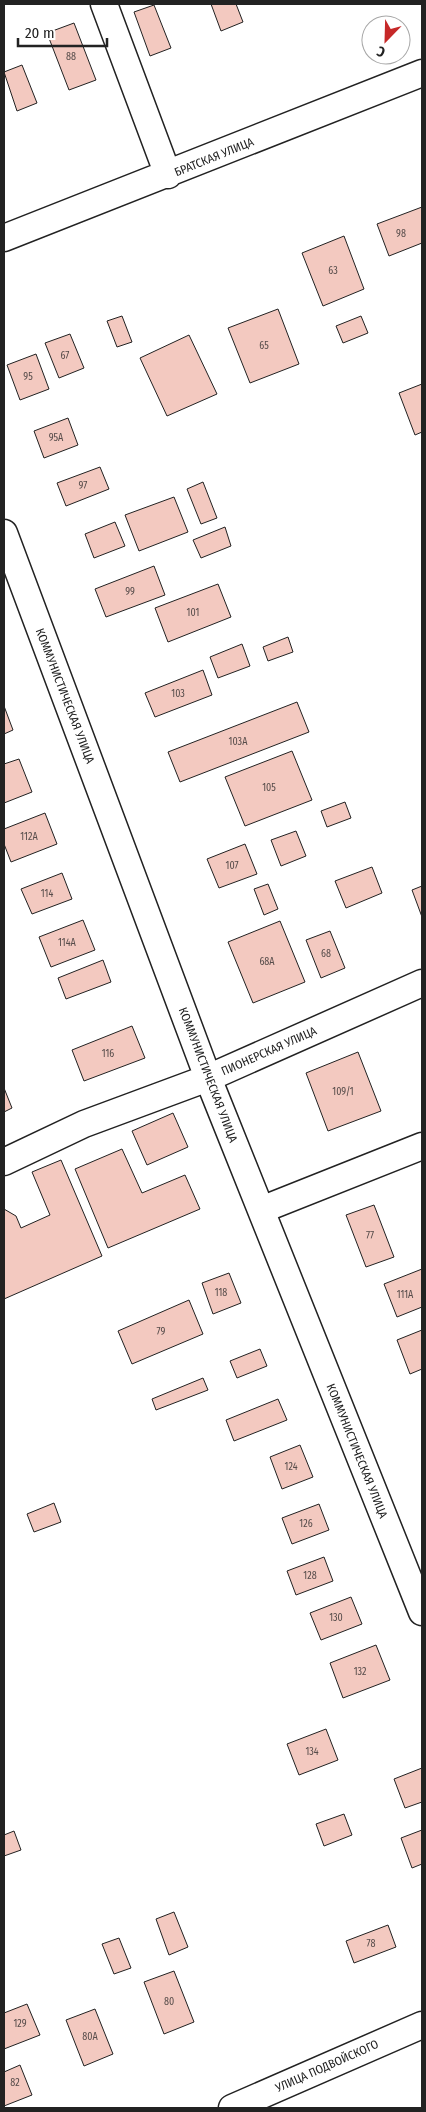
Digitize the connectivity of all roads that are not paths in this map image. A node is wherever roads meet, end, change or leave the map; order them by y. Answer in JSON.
{"nodes":[{"id":1,"x":104,"y":4,"type":"edge"},
{"id":2,"x":422,"y":73,"type":"edge"},
{"id":3,"x":168,"y":175,"type":"junction"},
{"id":4,"x":4,"y":238,"type":"edge"},
{"id":5,"x":4,"y":533,"type":"edge"},
{"id":6,"x":422,"y":984,"type":"edge"},
{"id":7,"x":208,"y":1078,"type":"junction"},
{"id":8,"x":422,"y":1146,"type":"edge"},
{"id":9,"x":4,"y":1162,"type":"edge"},
{"id":10,"x":261,"y":1210,"type":"junction"},
{"id":11,"x":422,"y":1612,"type":"edge"},
{"id":12,"x":422,"y":2024,"type":"edge"},
{"id":13,"x":232,"y":2108,"type":"edge"}],
"edges":[{"from":1,"to":3,"type":"street"},
{"from":2,"to":3,"type":"street","name":"БРАТСКАЯ УЛИЦА"},
{"from":3,"to":4,"type":"street","name":"БРАТСКАЯ УЛИЦА"},
{"from":5,"to":7,"type":"street","name":"КОММУНИСТИЧЕСКАЯ УЛИЦА"},
{"from":6,"to":7,"type":"street","name":"ПИОНЕРСКАЯ УЛИЦА"},
{"from":7,"to":9,"type":"street","name":"ПИОНЕРСКАЯ УЛИЦА"},
{"from":7,"to":10,"type":"street","name":"КОММУНИСТИЧЕСКАЯ УЛИЦА"},
{"from":8,"to":10,"type":"street"},
{"from":10,"to":11,"type":"street","name":"КОММУНИСТИЧЕСКАЯ УЛИЦА"},
{"from":12,"to":13,"type":"street","name":"УЛИЦА ПОДВОЙСКОГО"}]}
